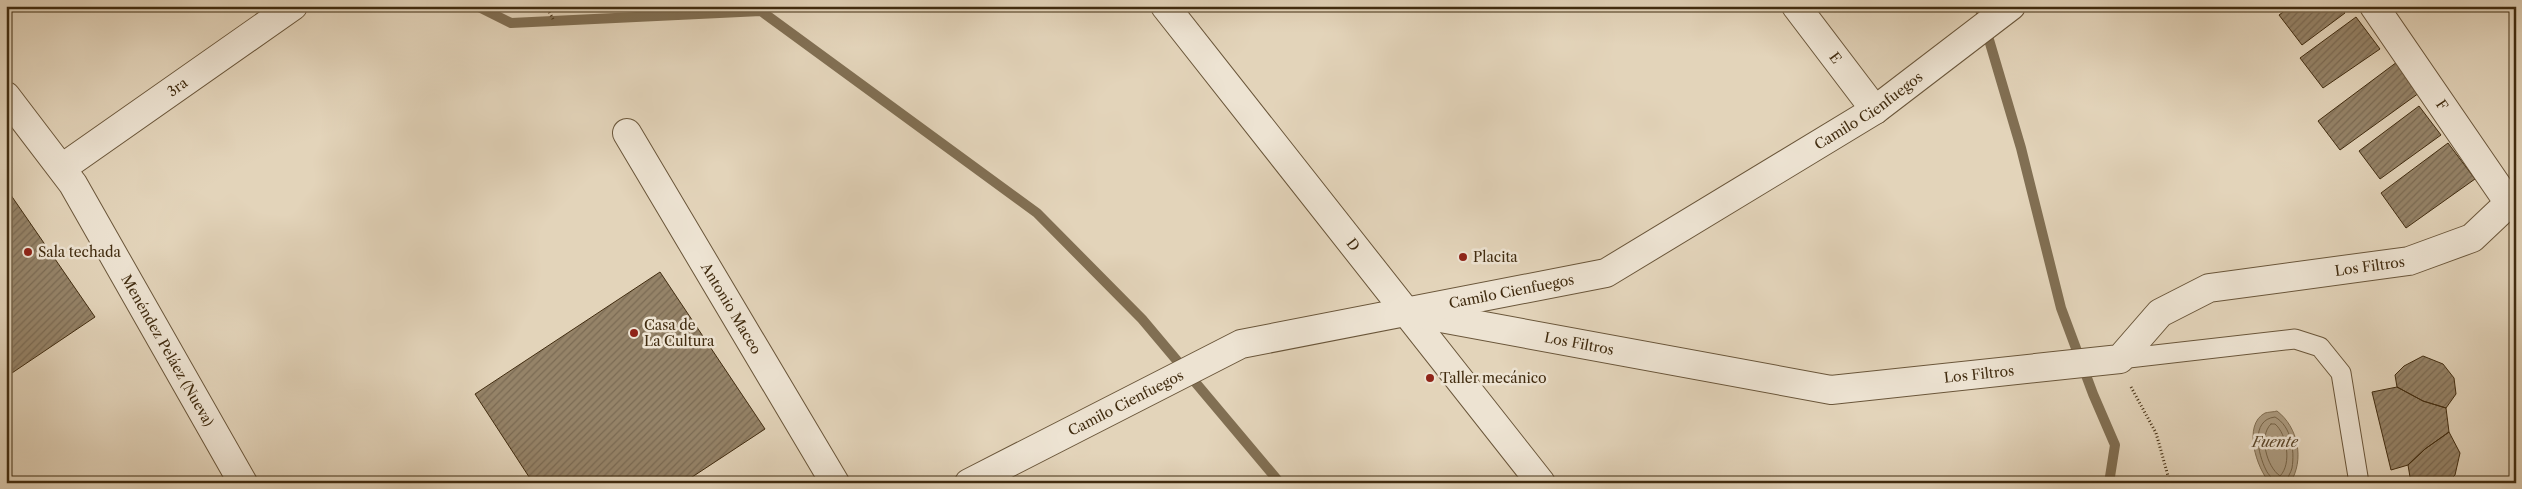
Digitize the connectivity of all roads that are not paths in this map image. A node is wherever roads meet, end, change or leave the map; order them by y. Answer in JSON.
{"nodes":[{"id":1,"x":293,"y":6,"type":"edge"},
{"id":2,"x":1165,"y":6,"type":"edge"},
{"id":3,"x":1796,"y":6,"type":"edge"},
{"id":4,"x":2374,"y":6,"type":"edge"},
{"id":5,"x":2006,"y":10,"type":"edge"},
{"id":6,"x":6,"y":96,"type":"edge"},
{"id":7,"x":1875,"y":110,"type":"junction"},
{"id":8,"x":626,"y":134,"type":"dead end"},
{"id":9,"x":62,"y":168,"type":"junction"},
{"id":10,"x":2509,"y":203,"type":"joint"},
{"id":11,"x":1408,"y":312,"type":"junction"},
{"id":12,"x":2120,"y":360,"type":"junction"},
{"id":13,"x":243,"y":483,"type":"edge"},
{"id":14,"x":834,"y":483,"type":"edge"},
{"id":15,"x":969,"y":483,"type":"edge"},
{"id":16,"x":1541,"y":483,"type":"edge"},
{"id":17,"x":2359,"y":483,"type":"edge"}],
"edges":[{"from":1,"to":9,"type":"street","name":"3ra"},
{"from":2,"to":11,"type":"street","name":"D"},
{"from":3,"to":7,"type":"street","name":"E"},
{"from":4,"to":10,"type":"street","name":"F"},
{"from":5,"to":7,"type":"street","name":"Camilo Cienfuegos"},
{"from":6,"to":9,"type":"street","name":"Menéndez Peláez (Nueva)"},
{"from":7,"to":11,"type":"street","name":"Camilo Cienfuegos"},
{"from":8,"to":14,"type":"street","name":"Antonio Maceo"},
{"from":9,"to":13,"type":"street","name":"Menéndez Peláez (Nueva)"},
{"from":10,"to":12,"type":"street","name":"Los Filtros"},
{"from":11,"to":12,"type":"street","name":"Los Filtros"},
{"from":11,"to":15,"type":"street","name":"Camilo Cienfuegos"},
{"from":11,"to":16,"type":"street","name":"D"},
{"from":12,"to":17,"type":"lane"}]}
